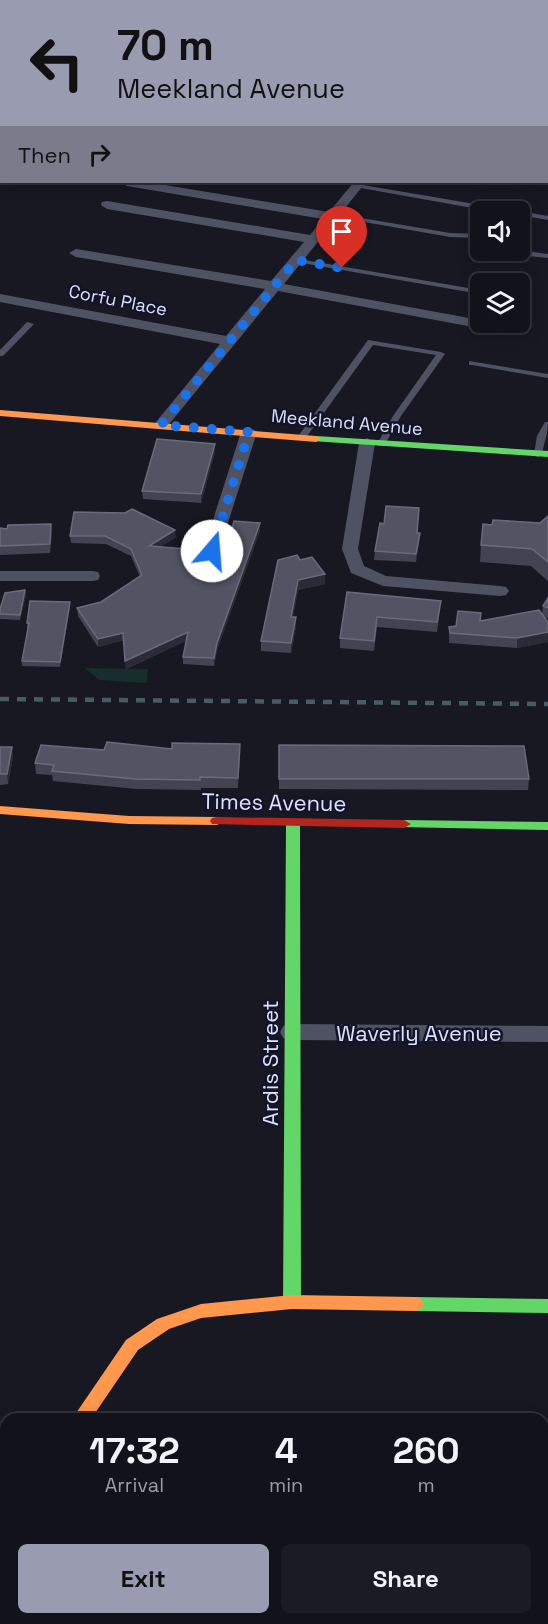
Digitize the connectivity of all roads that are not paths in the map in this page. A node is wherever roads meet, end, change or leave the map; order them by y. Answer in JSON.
{"nodes":[{"id":1,"x":133,"y":183,"type":"edge"},
{"id":2,"x":359,"y":184,"type":"edge"},
{"id":3,"x":107,"y":205,"type":"dead end"},
{"id":4,"x":470,"y":205,"type":"edge"},
{"id":5,"x":530,"y":215,"type":"edge"},
{"id":6,"x":332,"y":216,"type":"junction"},
{"id":7,"x":547,"y":218,"type":"edge"},
{"id":8,"x":470,"y":236,"type":"edge"},
{"id":9,"x":312,"y":239,"type":"junction"},
{"id":10,"x":76,"y":253,"type":"dead end"},
{"id":11,"x":530,"y":254,"type":"edge"},
{"id":12,"x":548,"y":256,"type":"edge"},
{"id":13,"x":296,"y":260,"type":"junction"},
{"id":14,"x":275,"y":286,"type":"junction"},
{"id":15,"x":470,"y":290,"type":"edge"},
{"id":16,"x":0,"y":298,"type":"edge"},
{"id":17,"x":470,"y":322,"type":"edge"},
{"id":18,"x":30,"y":324,"type":"dead end"},
{"id":19,"x":229,"y":341,"type":"junction"},
{"id":20,"x":0,"y":354,"type":"edge"},
{"id":21,"x":472,"y":363,"type":"dead end"},
{"id":22,"x":548,"y":376,"type":"edge"},
{"id":23,"x":0,"y":413,"type":"edge"},
{"id":24,"x":548,"y":424,"type":"edge"},
{"id":25,"x":161,"y":425,"type":"junction"},
{"id":26,"x":249,"y":432,"type":"junction"},
{"id":27,"x":302,"y":437,"type":"junction"},
{"id":28,"x":374,"y":443,"type":"junction"},
{"id":29,"x":543,"y":454,"type":"edge"},
{"id":30,"x":212,"y":551,"type":"edge"},
{"id":31,"x":0,"y":576,"type":"edge"},
{"id":32,"x":92,"y":576,"type":"dead end"},
{"id":33,"x":500,"y":591,"type":"dead end"},
{"id":34,"x":0,"y":810,"type":"edge"},
{"id":35,"x":293,"y":824,"type":"junction"},
{"id":36,"x":548,"y":826,"type":"edge"},
{"id":37,"x":291,"y":1032,"type":"junction"},
{"id":38,"x":548,"y":1034,"type":"edge"},
{"id":39,"x":292,"y":1302,"type":"junction"},
{"id":40,"x":548,"y":1306,"type":"edge"},
{"id":41,"x":85,"y":1413,"type":"edge"}],
"edges":[{"from":1,"to":6,"type":"street"},
{"from":2,"to":4,"type":"lane"},
{"from":2,"to":6,"type":"street"},
{"from":3,"to":9,"type":"street"},
{"from":5,"to":7,"type":"lane"},
{"from":6,"to":8,"type":"lane"},
{"from":6,"to":9,"type":"street"},
{"from":9,"to":13,"type":"street"},
{"from":10,"to":14,"type":"street"},
{"from":11,"to":12,"type":"lane"},
{"from":13,"to":14,"type":"street"},
{"from":13,"to":15,"type":"lane"},
{"from":14,"to":17,"type":"street"},
{"from":14,"to":19,"type":"street"},
{"from":16,"to":19,"type":"street","name":"Corfu Place"},
{"from":18,"to":20,"type":"lane"},
{"from":19,"to":25,"type":"street"},
{"from":21,"to":22,"type":"lane"},
{"from":23,"to":25,"type":"street","name":"Meekland Avenue"},
{"from":24,"to":29,"type":"lane"},
{"from":25,"to":26,"type":"street","name":"Meekland Avenue"},
{"from":26,"to":27,"type":"street","name":"Meekland Avenue"},
{"from":26,"to":30,"type":"street"},
{"from":27,"to":28,"type":"street","name":"Meekland Avenue"},
{"from":27,"to":28,"type":"lane"},
{"from":28,"to":29,"type":"street","name":"Meekland Avenue"},
{"from":28,"to":33,"type":"street"},
{"from":31,"to":32,"type":"street"},
{"from":34,"to":35,"type":"street","name":"Times Avenue"},
{"from":35,"to":36,"type":"street","name":"Times Avenue"},
{"from":35,"to":37,"type":"street","name":"Ardis Street"},
{"from":37,"to":38,"type":"street","name":"Waverly Avenue"},
{"from":37,"to":39,"type":"street","name":"Ardis Street"},
{"from":39,"to":40,"type":"street"},
{"from":39,"to":41,"type":"street"}]}
